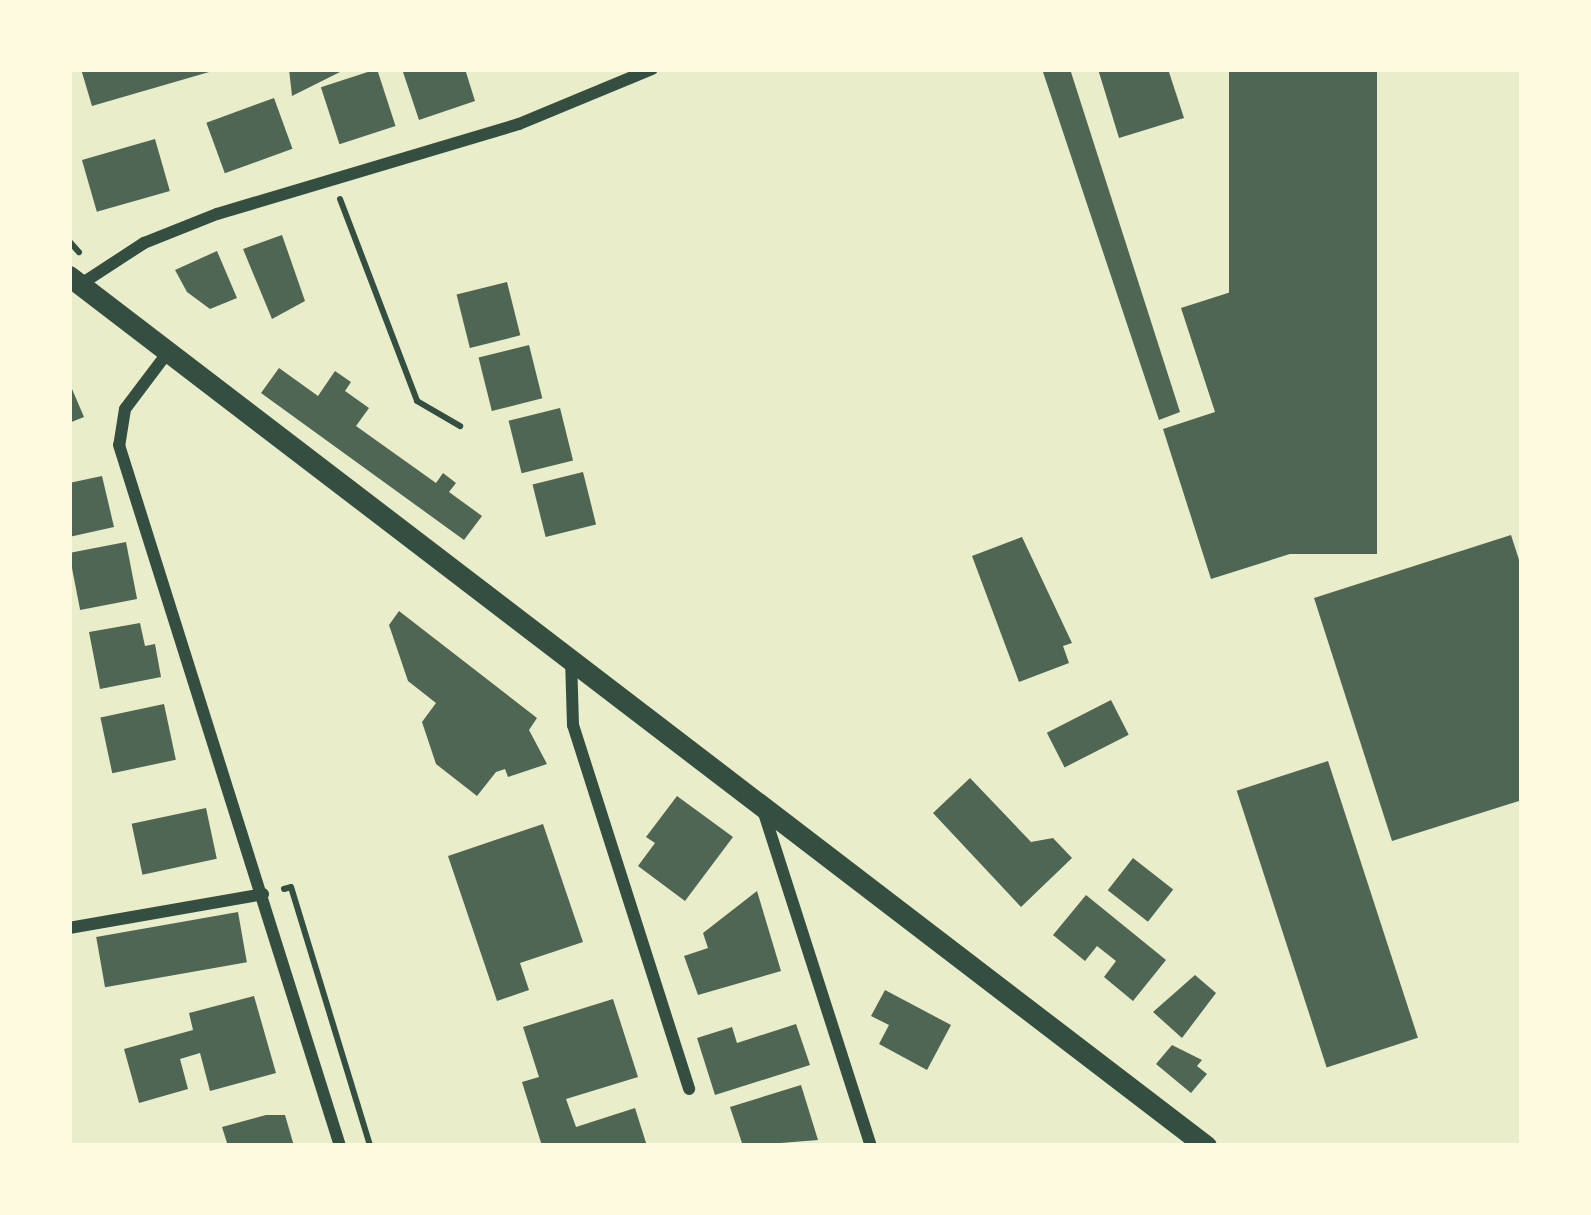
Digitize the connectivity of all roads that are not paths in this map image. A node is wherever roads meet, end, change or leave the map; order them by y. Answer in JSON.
{"nodes":[{"id":1,"x":652,"y":69,"type":"edge"},
{"id":2,"x":73,"y":281,"type":"edge"},
{"id":3,"x":165,"y":356,"type":"junction"},
{"id":4,"x":571,"y":654,"type":"junction"},
{"id":5,"x":760,"y":799,"type":"junction"},
{"id":6,"x":263,"y":894,"type":"junction"},
{"id":7,"x":69,"y":928,"type":"edge"},
{"id":8,"x":689,"y":1089,"type":"dead end"},
{"id":9,"x":340,"y":1146,"type":"edge"},
{"id":10,"x":871,"y":1146,"type":"edge"},
{"id":11,"x":1206,"y":1146,"type":"edge"}],
"edges":[{"from":1,"to":2,"type":"street"},
{"from":2,"to":3,"type":"main road"},
{"from":3,"to":4,"type":"main road"},
{"from":3,"to":6,"type":"street"},
{"from":4,"to":5,"type":"main road"},
{"from":4,"to":8,"type":"street"},
{"from":5,"to":10,"type":"street"},
{"from":5,"to":11,"type":"main road"},
{"from":6,"to":7,"type":"street"},
{"from":6,"to":9,"type":"street"}]}
